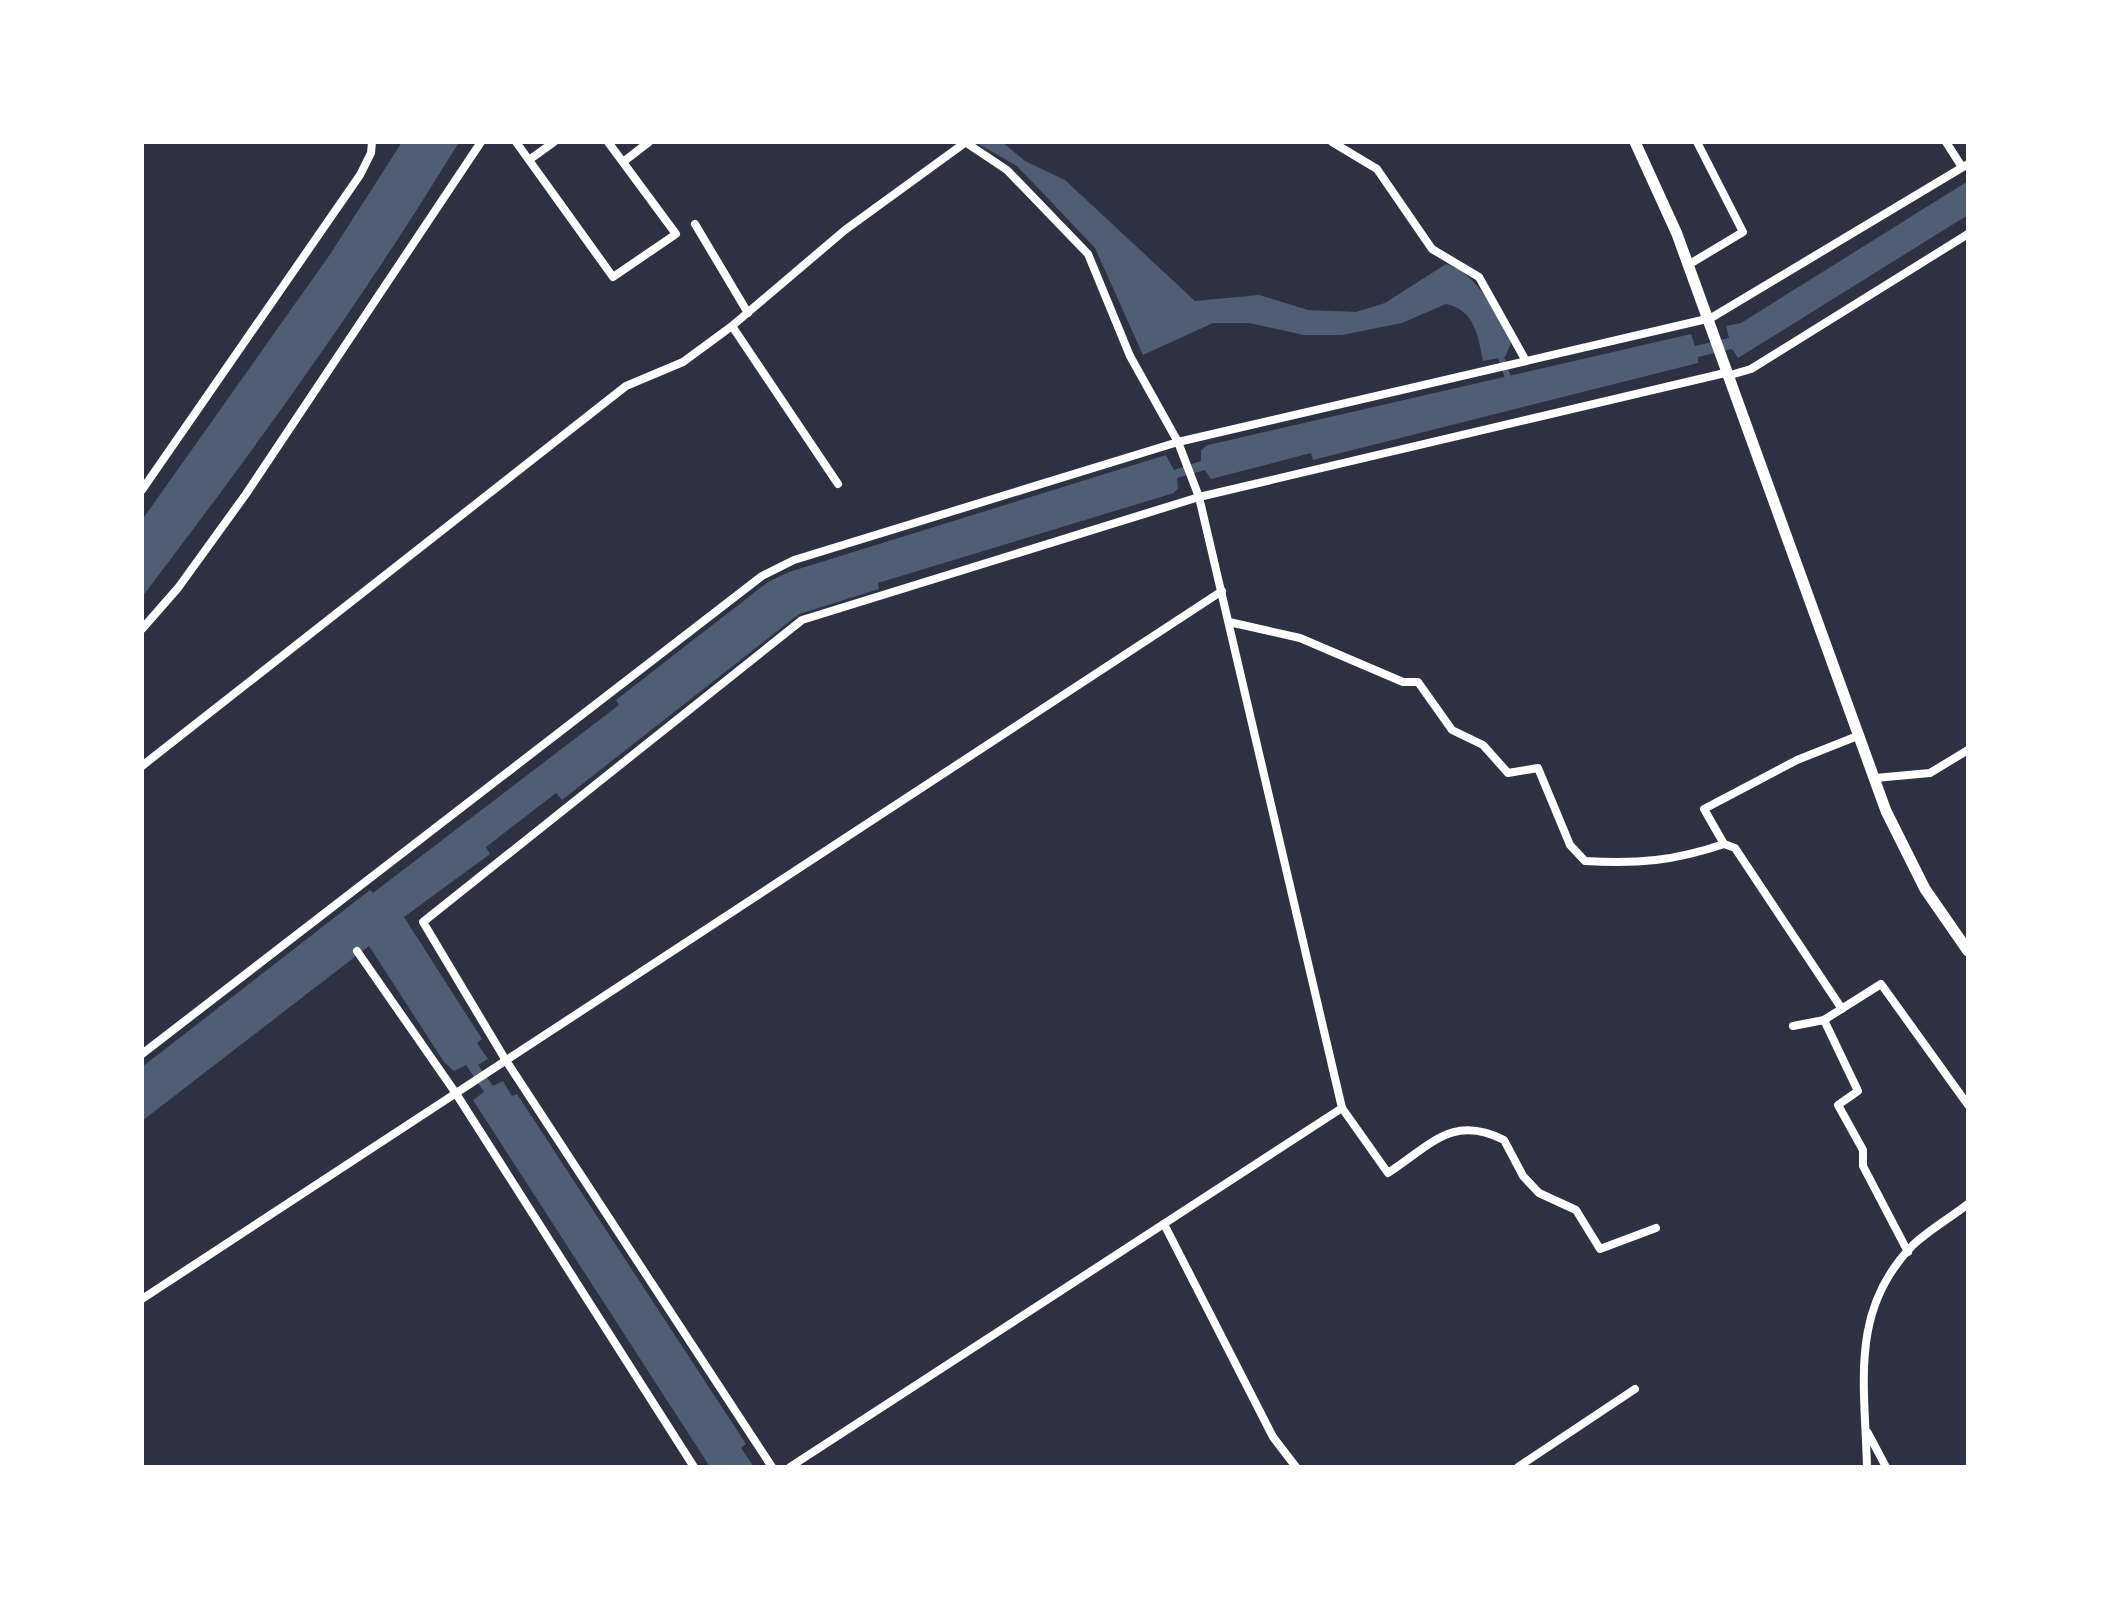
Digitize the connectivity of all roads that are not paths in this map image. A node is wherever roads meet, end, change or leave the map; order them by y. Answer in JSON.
{"nodes":[{"id":1,"x":372,"y":142,"type":"edge"},
{"id":2,"x":481,"y":142,"type":"edge"},
{"id":3,"x":516,"y":142,"type":"edge"},
{"id":4,"x":554,"y":142,"type":"edge"},
{"id":5,"x":608,"y":142,"type":"edge"},
{"id":6,"x":649,"y":142,"type":"edge"},
{"id":7,"x":966,"y":142,"type":"edge"},
{"id":8,"x":1332,"y":142,"type":"edge"},
{"id":9,"x":1635,"y":142,"type":"edge"},
{"id":10,"x":1697,"y":142,"type":"edge"},
{"id":11,"x":1946,"y":142,"type":"edge"},
{"id":12,"x":529,"y":160,"type":"junction"},
{"id":13,"x":623,"y":162,"type":"junction"},
{"id":14,"x":1965,"y":166,"type":"edge"},
{"id":15,"x":695,"y":224,"type":"dead end"},
{"id":16,"x":1968,"y":234,"type":"edge"},
{"id":17,"x":1688,"y":265,"type":"junction"},
{"id":18,"x":748,"y":313,"type":"junction"},
{"id":19,"x":1708,"y":322,"type":"junction"},
{"id":20,"x":732,"y":326,"type":"junction"},
{"id":21,"x":1526,"y":361,"type":"junction"},
{"id":22,"x":1726,"y":374,"type":"junction"},
{"id":23,"x":1178,"y":442,"type":"junction"},
{"id":24,"x":838,"y":484,"type":"dead end"},
{"id":25,"x":142,"y":490,"type":"edge"},
{"id":26,"x":1199,"y":497,"type":"junction"},
{"id":27,"x":1222,"y":591,"type":"junction"},
{"id":28,"x":1229,"y":622,"type":"junction"},
{"id":29,"x":142,"y":629,"type":"edge"},
{"id":30,"x":1860,"y":735,"type":"junction"},
{"id":31,"x":1968,"y":750,"type":"edge"},
{"id":32,"x":142,"y":766,"type":"edge"},
{"id":33,"x":1875,"y":778,"type":"junction"},
{"id":34,"x":1724,"y":844,"type":"junction"},
{"id":35,"x":357,"y":951,"type":"dead end"},
{"id":36,"x":1968,"y":951,"type":"edge"},
{"id":37,"x":1842,"y":1009,"type":"junction"},
{"id":38,"x":1824,"y":1020,"type":"junction"},
{"id":39,"x":1793,"y":1026,"type":"dead end"},
{"id":40,"x":142,"y":1054,"type":"edge"},
{"id":41,"x":505,"y":1059,"type":"junction"},
{"id":42,"x":455,"y":1092,"type":"junction"},
{"id":43,"x":1968,"y":1105,"type":"edge"},
{"id":44,"x":1342,"y":1108,"type":"junction"},
{"id":45,"x":1968,"y":1204,"type":"edge"},
{"id":46,"x":1164,"y":1224,"type":"junction"},
{"id":47,"x":1656,"y":1228,"type":"dead end"},
{"id":48,"x":1908,"y":1252,"type":"junction"},
{"id":49,"x":142,"y":1299,"type":"edge"},
{"id":50,"x":1635,"y":1389,"type":"dead end"},
{"id":51,"x":1866,"y":1430,"type":"junction"},
{"id":52,"x":694,"y":1467,"type":"edge"},
{"id":53,"x":772,"y":1467,"type":"edge"},
{"id":54,"x":790,"y":1467,"type":"edge"},
{"id":55,"x":1296,"y":1467,"type":"edge"},
{"id":56,"x":1518,"y":1467,"type":"edge"},
{"id":57,"x":1867,"y":1467,"type":"edge"},
{"id":58,"x":1886,"y":1467,"type":"edge"}],
"edges":[{"from":1,"to":25,"type":"street"},
{"from":2,"to":29,"type":"street"},
{"from":3,"to":12,"type":"street"},
{"from":4,"to":12,"type":"street"},
{"from":5,"to":13,"type":"street"},
{"from":6,"to":13,"type":"street"},
{"from":7,"to":18,"type":"street"},
{"from":7,"to":23,"type":"street"},
{"from":8,"to":21,"type":"street"},
{"from":9,"to":17,"type":"street"},
{"from":10,"to":17,"type":"street"},
{"from":11,"to":14,"type":"street"},
{"from":12,"to":13,"type":"street"},
{"from":14,"to":19,"type":"street"},
{"from":15,"to":18,"type":"street"},
{"from":16,"to":22,"type":"street"},
{"from":17,"to":19,"type":"street"},
{"from":18,"to":20,"type":"street"},
{"from":19,"to":21,"type":"street"},
{"from":19,"to":22,"type":"street"},
{"from":20,"to":24,"type":"street"},
{"from":20,"to":32,"type":"street"},
{"from":21,"to":23,"type":"street"},
{"from":22,"to":26,"type":"street"},
{"from":22,"to":30,"type":"street"},
{"from":23,"to":26,"type":"street"},
{"from":23,"to":40,"type":"street"},
{"from":26,"to":27,"type":"street"},
{"from":26,"to":41,"type":"street"},
{"from":27,"to":28,"type":"street"},
{"from":27,"to":41,"type":"street"},
{"from":28,"to":34,"type":"street"},
{"from":28,"to":44,"type":"street"},
{"from":30,"to":33,"type":"street"},
{"from":30,"to":34,"type":"street"},
{"from":31,"to":33,"type":"street"},
{"from":33,"to":36,"type":"street"},
{"from":34,"to":37,"type":"street"},
{"from":35,"to":42,"type":"street"},
{"from":37,"to":38,"type":"street"},
{"from":37,"to":43,"type":"street"},
{"from":38,"to":39,"type":"street"},
{"from":38,"to":48,"type":"street"},
{"from":41,"to":42,"type":"street"},
{"from":41,"to":53,"type":"street"},
{"from":42,"to":49,"type":"street"},
{"from":42,"to":52,"type":"street"},
{"from":44,"to":46,"type":"street"},
{"from":44,"to":47,"type":"street"},
{"from":45,"to":48,"type":"street"},
{"from":46,"to":54,"type":"street"},
{"from":46,"to":55,"type":"street"},
{"from":48,"to":51,"type":"street"},
{"from":50,"to":56,"type":"street"},
{"from":51,"to":57,"type":"street"},
{"from":51,"to":58,"type":"street"}]}
